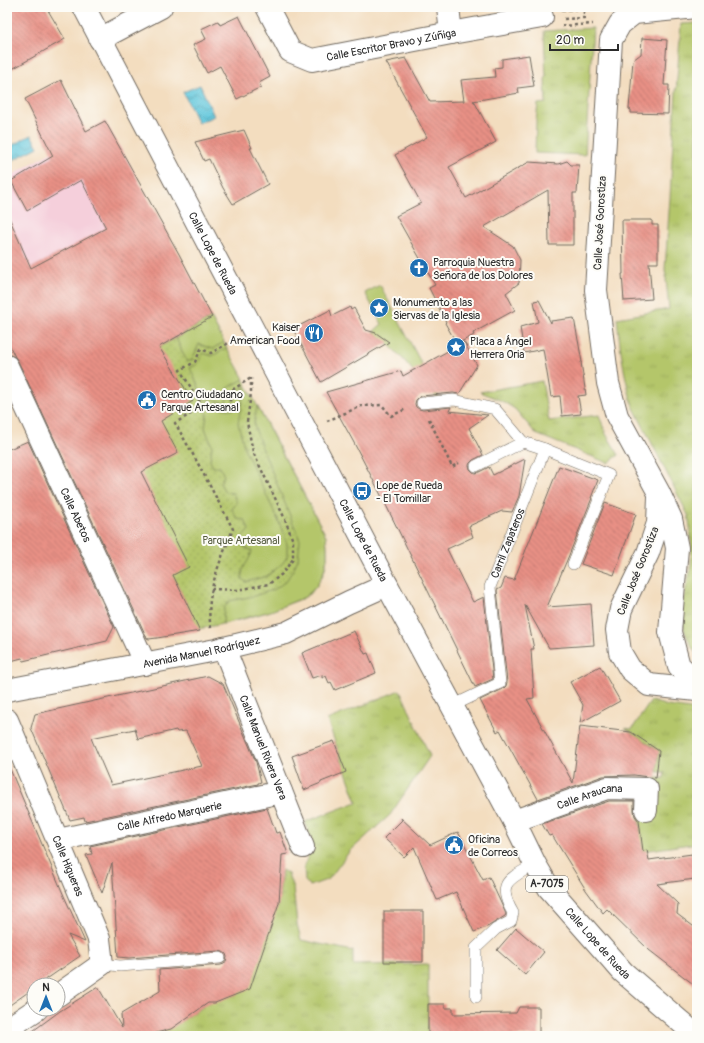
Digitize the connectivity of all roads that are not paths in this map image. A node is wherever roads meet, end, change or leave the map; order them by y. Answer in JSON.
{"nodes":[{"id":1,"x":84,"y":7,"type":"edge"},
{"id":2,"x":161,"y":7,"type":"edge"},
{"id":3,"x":266,"y":7,"type":"edge"},
{"id":4,"x":448,"y":7,"type":"edge"},
{"id":5,"x":697,"y":7,"type":"edge"},
{"id":6,"x":542,"y":17,"type":"road end"},
{"id":7,"x":451,"y":32,"type":"junction"},
{"id":8,"x":100,"y":39,"type":"junction"},
{"id":9,"x":7,"y":366,"type":"edge"},
{"id":10,"x":422,"y":403,"type":"road end"},
{"id":11,"x":523,"y":442,"type":"junction"},
{"id":12,"x":545,"y":449,"type":"junction"},
{"id":13,"x":476,"y":466,"type":"dead end"},
{"id":14,"x":659,"y":493,"type":"junction"},
{"id":15,"x":573,"y":564,"type":"dead end"},
{"id":16,"x":387,"y":585,"type":"junction"},
{"id":17,"x":220,"y":649,"type":"junction"},
{"id":18,"x":145,"y":664,"type":"junction"},
{"id":19,"x":697,"y":681,"type":"edge"},
{"id":20,"x":7,"y":690,"type":"edge"},
{"id":21,"x":697,"y":690,"type":"edge"},
{"id":22,"x":452,"y":706,"type":"junction"},
{"id":23,"x":7,"y":720,"type":"edge"},
{"id":24,"x":281,"y":792,"type":"junction"},
{"id":25,"x":646,"y":810,"type":"dead end"},
{"id":26,"x":514,"y":820,"type":"junction"},
{"id":27,"x":58,"y":840,"type":"junction"},
{"id":28,"x":303,"y":847,"type":"dead end"},
{"id":29,"x":535,"y":864,"type":"junction"},
{"id":30,"x":220,"y":958,"type":"dead end"},
{"id":31,"x":102,"y":964,"type":"junction"},
{"id":32,"x":66,"y":989,"type":"edge"},
{"id":33,"x":476,"y":997,"type":"dead end"},
{"id":34,"x":26,"y":1016,"type":"edge"},
{"id":35,"x":7,"y":1029,"type":"edge"},
{"id":36,"x":697,"y":1033,"type":"edge"}],
"edges":[{"from":1,"to":8,"type":"street","name":"Calle Lope de Rueda","number":"A-7075"},
{"from":2,"to":8,"type":"street"},
{"from":3,"to":7,"type":"street","name":"Calle Escritor Bravo y Zúñiga"},
{"from":4,"to":7,"type":"street"},
{"from":5,"to":14,"type":"street","name":"Calle José Gorostiza"},
{"from":6,"to":7,"type":"street","name":"Calle Escritor Bravo y Zúñiga"},
{"from":8,"to":16,"type":"street","name":"Calle Lope de Rueda","number":"A-7075"},
{"from":9,"to":18,"type":"street","name":"Calle Abetos"},
{"from":10,"to":11,"type":"lane"},
{"from":11,"to":12,"type":"lane"},
{"from":11,"to":13,"type":"lane"},
{"from":12,"to":15,"type":"lane"},
{"from":12,"to":22,"type":"lane","name":"Carril Zapateros"},
{"from":14,"to":19,"type":"street","name":"Calle José Gorostiza"},
{"from":14,"to":21,"type":"street","name":"Calle José Gorostiza"},
{"from":16,"to":17,"type":"street","name":"Avenida Manuel Rodríguez"},
{"from":16,"to":22,"type":"street","name":"Calle Lope de Rueda","number":"A-7075"},
{"from":17,"to":18,"type":"street","name":"Avenida Manuel Rodríguez"},
{"from":17,"to":24,"type":"street","name":"Calle Manuel Rivera Vera"},
{"from":18,"to":20,"type":"street","name":"Avenida Manuel Rodríguez"},
{"from":22,"to":26,"type":"street","name":"Calle Lope de Rueda","number":"A-7075"},
{"from":23,"to":27,"type":"street","name":"Calle Higueras"},
{"from":24,"to":27,"type":"street","name":"Calle Alfredo Marquerie"},
{"from":24,"to":28,"type":"street","name":"Calle Manuel Rivera Vera"},
{"from":25,"to":26,"type":"street","name":"Calle Araucana"},
{"from":26,"to":29,"type":"street","name":"Calle Lope de Rueda","number":"A-7075"},
{"from":27,"to":31,"type":"street","name":"Calle Higueras"},
{"from":29,"to":33,"type":"lane"},
{"from":29,"to":36,"type":"street","name":"Calle Lope de Rueda","number":"A-7075"},
{"from":30,"to":31,"type":"lane"},
{"from":31,"to":32,"type":"street"},
{"from":34,"to":35,"type":"street"}]}
